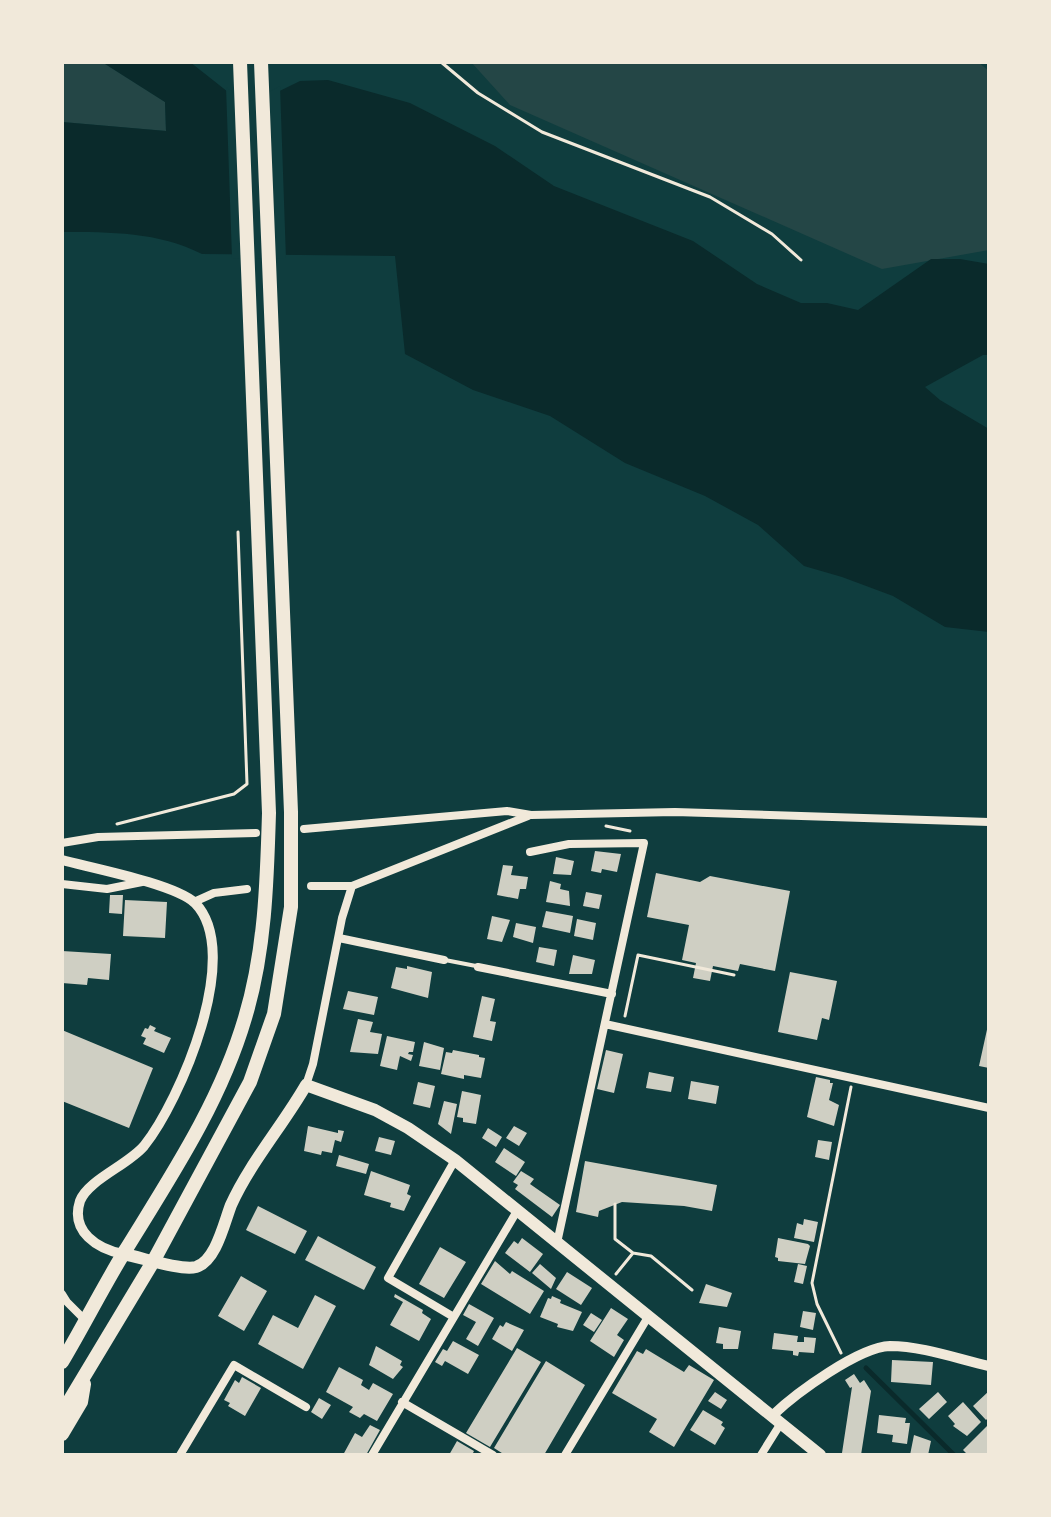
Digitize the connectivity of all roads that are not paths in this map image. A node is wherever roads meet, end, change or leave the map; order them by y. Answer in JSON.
{"nodes":[{"id":1,"x":240,"y":62,"type":"edge"},
{"id":2,"x":261,"y":62,"type":"edge"},
{"id":3,"x":531,"y":815,"type":"junction"},
{"id":4,"x":989,"y":822,"type":"edge"},
{"id":5,"x":304,"y":829,"type":"dead end"},
{"id":6,"x":256,"y":833,"type":"dead end"},
{"id":7,"x":62,"y":843,"type":"edge"},
{"id":8,"x":530,"y":852,"type":"dead end"},
{"id":9,"x":62,"y":860,"type":"edge"},
{"id":10,"x":142,"y":882,"type":"junction"},
{"id":11,"x":62,"y":884,"type":"edge"},
{"id":12,"x":311,"y":886,"type":"dead end"},
{"id":13,"x":352,"y":886,"type":"junction"},
{"id":14,"x":247,"y":889,"type":"dead end"},
{"id":15,"x":194,"y":902,"type":"junction"},
{"id":16,"x":339,"y":938,"type":"junction"},
{"id":17,"x":444,"y":960,"type":"joint"},
{"id":18,"x":478,"y":967,"type":"joint"},
{"id":19,"x":612,"y":994,"type":"junction"},
{"id":20,"x":605,"y":1024,"type":"junction"},
{"id":21,"x":306,"y":1085,"type":"junction"},
{"id":22,"x":989,"y":1108,"type":"edge"},
{"id":23,"x":455,"y":1160,"type":"junction"},
{"id":24,"x":517,"y":1211,"type":"junction"},
{"id":25,"x":557,"y":1243,"type":"junction"},
{"id":26,"x":123,"y":1254,"type":"junction"},
{"id":27,"x":154,"y":1260,"type":"junction"},
{"id":28,"x":62,"y":1294,"type":"edge"},
{"id":29,"x":452,"y":1316,"type":"junction"},
{"id":30,"x":648,"y":1317,"type":"junction"},
{"id":31,"x":86,"y":1321,"type":"junction"},
{"id":32,"x":62,"y":1362,"type":"edge"},
{"id":33,"x":989,"y":1366,"type":"edge"},
{"id":34,"x":85,"y":1375,"type":"junction"},
{"id":35,"x":402,"y":1402,"type":"junction"},
{"id":36,"x":306,"y":1407,"type":"dead end"},
{"id":37,"x":62,"y":1413,"type":"edge"},
{"id":38,"x":777,"y":1419,"type":"junction"},
{"id":39,"x":62,"y":1434,"type":"edge"},
{"id":40,"x":180,"y":1455,"type":"edge"},
{"id":41,"x":372,"y":1455,"type":"edge"},
{"id":42,"x":493,"y":1455,"type":"edge"},
{"id":43,"x":565,"y":1455,"type":"edge"},
{"id":44,"x":761,"y":1455,"type":"edge"},
{"id":45,"x":820,"y":1455,"type":"edge"}],
"edges":[{"from":1,"to":26,"type":"highway"},
{"from":2,"to":27,"type":"highway"},
{"from":3,"to":4,"type":"street"},
{"from":3,"to":5,"type":"street"},
{"from":3,"to":13,"type":"street"},
{"from":6,"to":7,"type":"street"},
{"from":8,"to":19,"type":"street"},
{"from":9,"to":10,"type":"street"},
{"from":10,"to":11,"type":"street"},
{"from":10,"to":15,"type":"street"},
{"from":12,"to":13,"type":"street"},
{"from":13,"to":16,"type":"street"},
{"from":14,"to":15,"type":"street"},
{"from":15,"to":26,"type":"street"},
{"from":16,"to":17,"type":"street"},
{"from":16,"to":21,"type":"street"},
{"from":17,"to":18,"type":"lane"},
{"from":18,"to":19,"type":"street"},
{"from":19,"to":20,"type":"street"},
{"from":20,"to":22,"type":"street"},
{"from":20,"to":25,"type":"street"},
{"from":21,"to":23,"type":"main road"},
{"from":21,"to":27,"type":"main road"},
{"from":23,"to":24,"type":"main road"},
{"from":23,"to":29,"type":"street"},
{"from":24,"to":25,"type":"main road"},
{"from":24,"to":29,"type":"street"},
{"from":25,"to":30,"type":"main road"},
{"from":26,"to":27,"type":"main road"},
{"from":26,"to":31,"type":"highway"},
{"from":27,"to":34,"type":"highway"},
{"from":28,"to":31,"type":"street"},
{"from":29,"to":35,"type":"street"},
{"from":30,"to":38,"type":"main road"},
{"from":30,"to":43,"type":"street"},
{"from":31,"to":32,"type":"highway"},
{"from":33,"to":38,"type":"street"},
{"from":34,"to":37,"type":"highway"},
{"from":34,"to":39,"type":"highway"},
{"from":35,"to":41,"type":"street"},
{"from":35,"to":42,"type":"street"},
{"from":36,"to":40,"type":"street"},
{"from":38,"to":44,"type":"street"},
{"from":38,"to":45,"type":"main road"}]}
